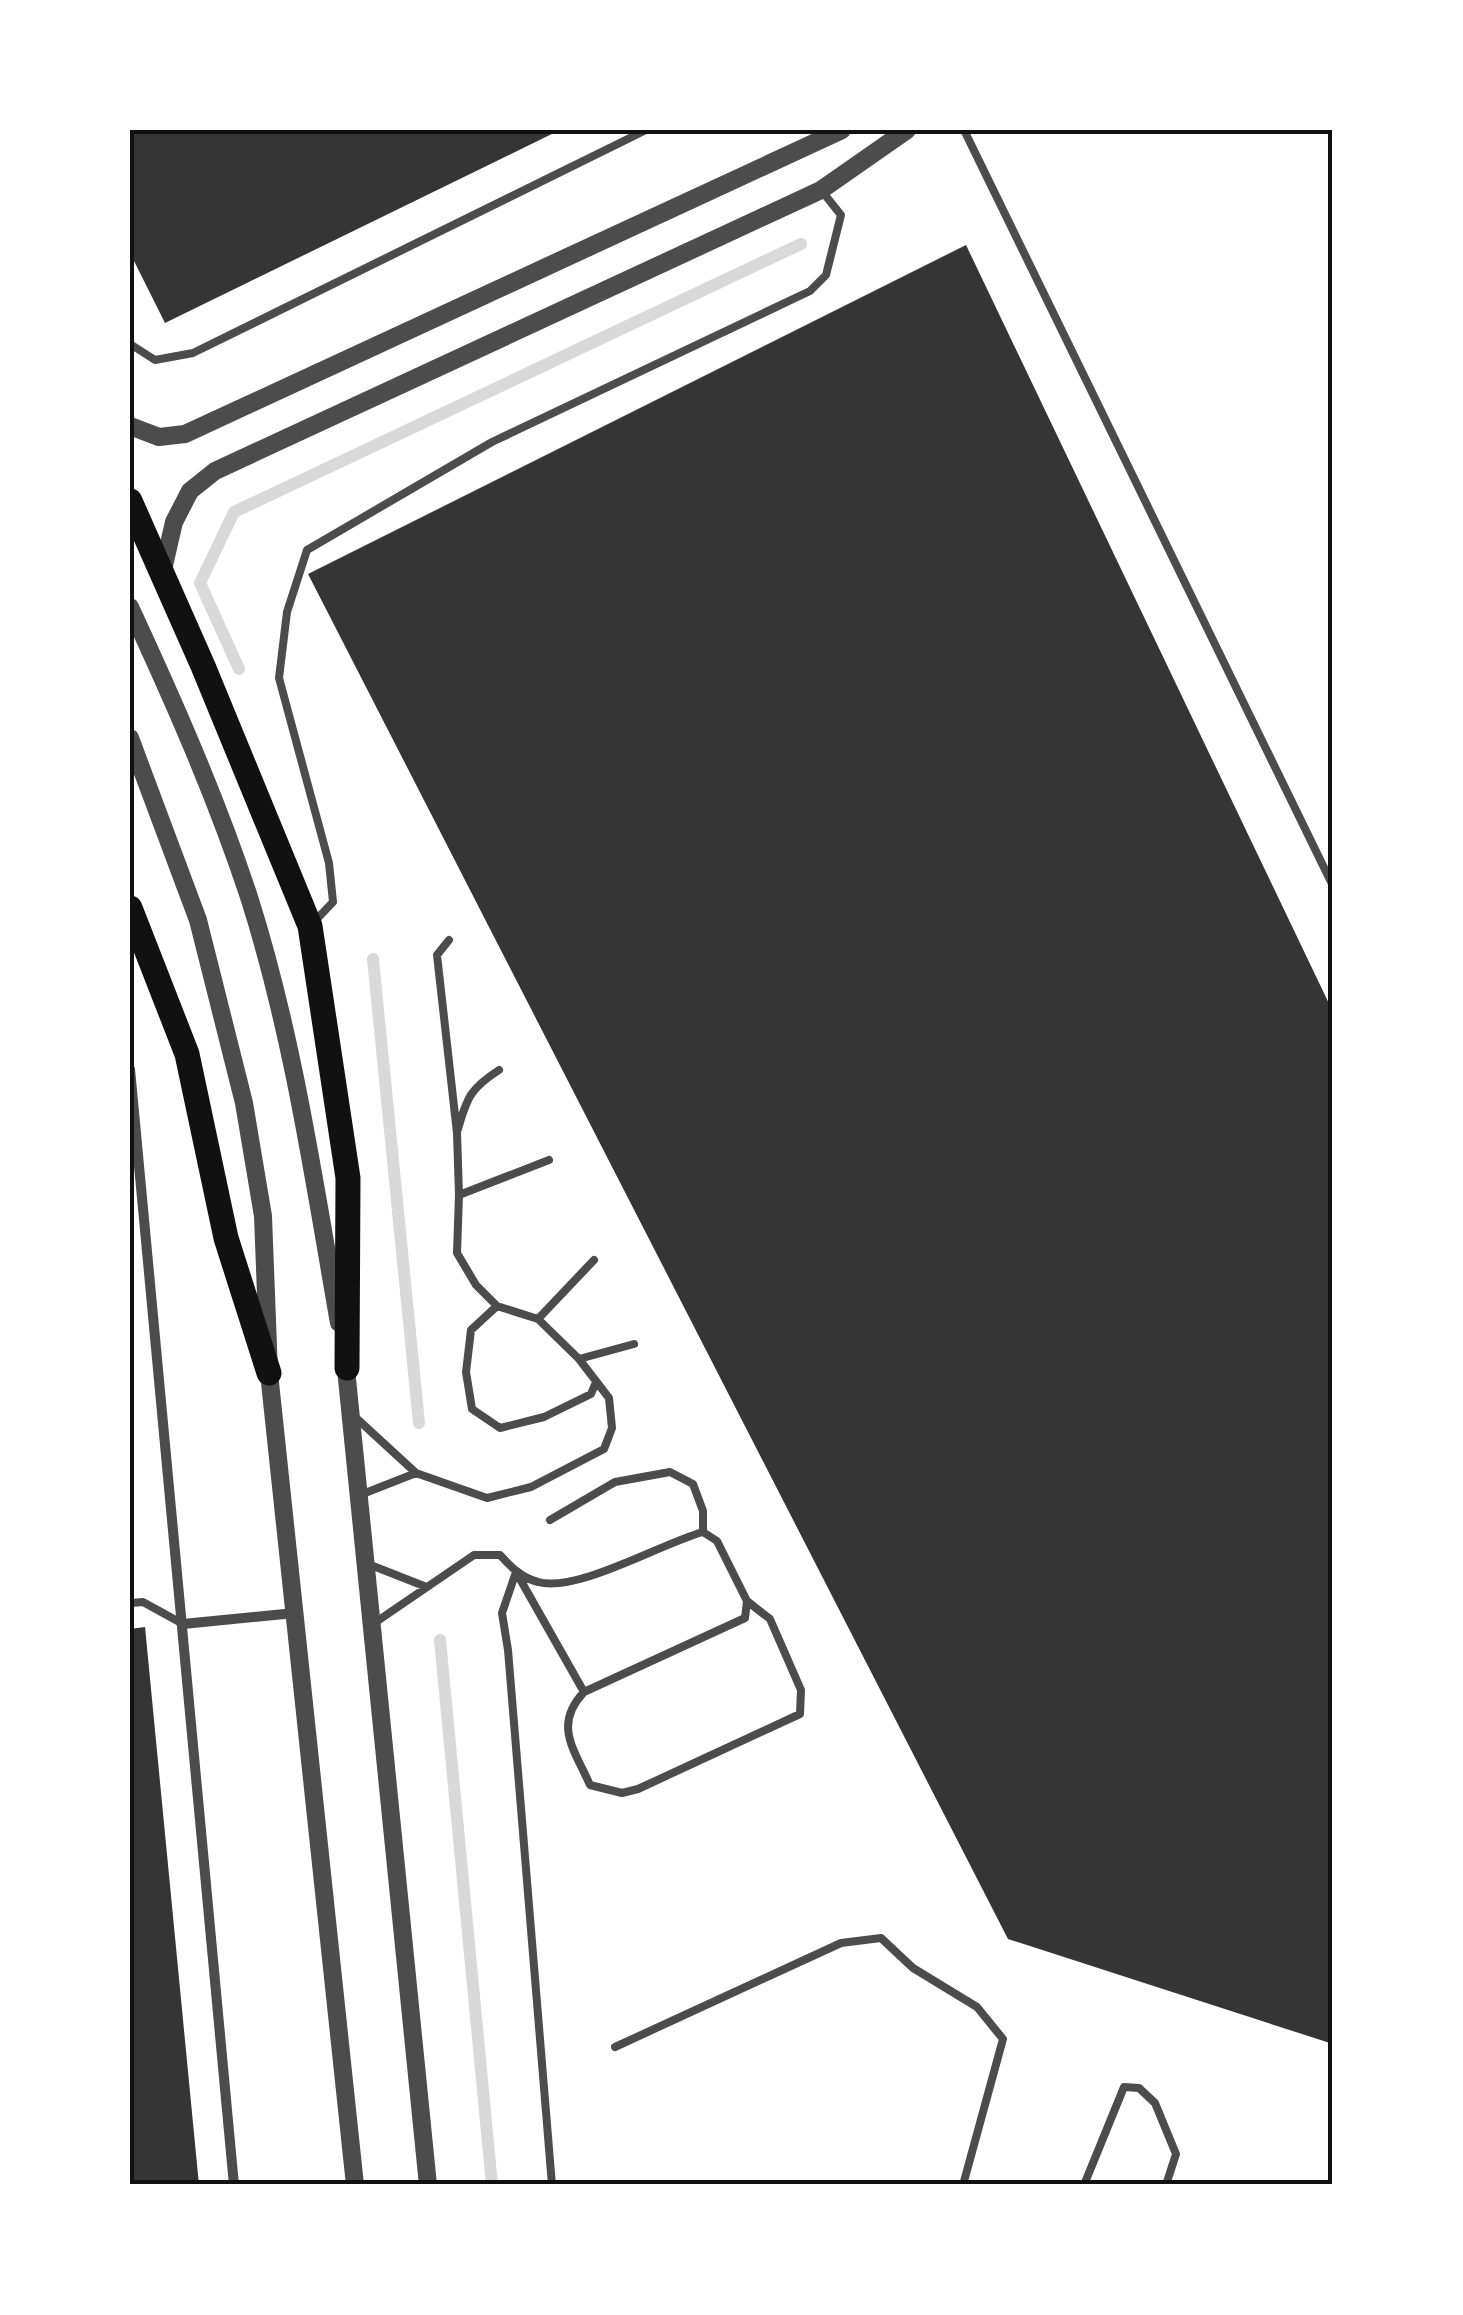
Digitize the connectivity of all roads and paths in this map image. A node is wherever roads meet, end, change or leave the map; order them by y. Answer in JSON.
{"nodes":[{"id":1,"x":646,"y":130,"type":"edge"},
{"id":2,"x":841,"y":130,"type":"edge"},
{"id":3,"x":907,"y":130,"type":"edge"},
{"id":4,"x":964,"y":130,"type":"edge"},
{"id":5,"x":821,"y":190,"type":"junction"},
{"id":6,"x":130,"y":344,"type":"edge"},
{"id":7,"x":130,"y":426,"type":"edge"},
{"id":8,"x":130,"y":501,"type":"edge"},
{"id":9,"x":162,"y":574,"type":"junction"},
{"id":10,"x":130,"y":607,"type":"edge"},
{"id":11,"x":130,"y":738,"type":"edge"},
{"id":12,"x":1333,"y":886,"type":"edge"},
{"id":13,"x":130,"y":908,"type":"edge"},
{"id":14,"x":310,"y":926,"type":"junction"},
{"id":15,"x":449,"y":940,"type":"dead end"},
{"id":16,"x":130,"y":1070,"type":"edge"},
{"id":17,"x":499,"y":1070,"type":"dead end"},
{"id":18,"x":456,"y":1134,"type":"junction"},
{"id":19,"x":550,"y":1160,"type":"dead end"},
{"id":20,"x":459,"y":1195,"type":"junction"},
{"id":21,"x":594,"y":1260,"type":"dead end"},
{"id":22,"x":497,"y":1306,"type":"junction"},
{"id":23,"x":538,"y":1319,"type":"junction"},
{"id":24,"x":634,"y":1344,"type":"dead end"},
{"id":25,"x":579,"y":1359,"type":"junction"},
{"id":26,"x":347,"y":1368,"type":"junction"},
{"id":27,"x":270,"y":1373,"type":"junction"},
{"id":28,"x":596,"y":1382,"type":"junction"},
{"id":29,"x":350,"y":1412,"type":"junction"},
{"id":30,"x":416,"y":1473,"type":"junction"},
{"id":31,"x":359,"y":1495,"type":"junction"},
{"id":32,"x":550,"y":1520,"type":"dead end"},
{"id":33,"x":703,"y":1532,"type":"junction"},
{"id":34,"x":366,"y":1563,"type":"junction"},
{"id":35,"x":516,"y":1572,"type":"junction"},
{"id":36,"x":424,"y":1586,"type":"junction"},
{"id":37,"x":748,"y":1601,"type":"junction"},
{"id":38,"x":130,"y":1603,"type":"edge"},
{"id":39,"x":294,"y":1614,"type":"junction"},
{"id":40,"x":183,"y":1624,"type":"junction"},
{"id":41,"x":372,"y":1624,"type":"junction"},
{"id":42,"x":584,"y":1692,"type":"junction"},
{"id":43,"x":616,"y":2047,"type":"dead end"},
{"id":44,"x":234,"y":2185,"type":"edge"},
{"id":45,"x":356,"y":2185,"type":"edge"},
{"id":46,"x":428,"y":2185,"type":"edge"},
{"id":47,"x":552,"y":2185,"type":"edge"},
{"id":48,"x":963,"y":2185,"type":"edge"},
{"id":49,"x":1084,"y":2185,"type":"edge"},
{"id":50,"x":1166,"y":2185,"type":"edge"}],
"edges":[{"from":1,"to":6,"type":"lane"},
{"from":2,"to":7,"type":"street"},
{"from":3,"to":5,"type":"street"},
{"from":4,"to":12,"type":"lane"},
{"from":5,"to":9,"type":"street"},
{"from":5,"to":14,"type":"lane"},
{"from":8,"to":9,"type":"main road"},
{"from":9,"to":14,"type":"main road"},
{"from":10,"to":26,"type":"street"},
{"from":11,"to":27,"type":"street"},
{"from":13,"to":27,"type":"main road"},
{"from":14,"to":26,"type":"main road"},
{"from":15,"to":18,"type":"lane"},
{"from":16,"to":40,"type":"street"},
{"from":17,"to":18,"type":"lane"},
{"from":18,"to":20,"type":"lane"},
{"from":19,"to":20,"type":"lane"},
{"from":20,"to":22,"type":"lane"},
{"from":21,"to":23,"type":"lane"},
{"from":22,"to":23,"type":"lane"},
{"from":22,"to":28,"type":"lane"},
{"from":23,"to":25,"type":"lane"},
{"from":24,"to":25,"type":"lane"},
{"from":25,"to":28,"type":"lane"},
{"from":26,"to":29,"type":"street"},
{"from":27,"to":39,"type":"street"},
{"from":28,"to":30,"type":"lane"},
{"from":29,"to":30,"type":"lane"},
{"from":29,"to":31,"type":"street"},
{"from":30,"to":31,"type":"lane"},
{"from":31,"to":34,"type":"street"},
{"from":32,"to":33,"type":"lane"},
{"from":33,"to":35,"type":"lane"},
{"from":33,"to":37,"type":"lane"},
{"from":34,"to":36,"type":"lane"},
{"from":34,"to":41,"type":"street"},
{"from":35,"to":36,"type":"lane"},
{"from":35,"to":42,"type":"lane"},
{"from":35,"to":47,"type":"lane"},
{"from":36,"to":41,"type":"lane"},
{"from":37,"to":42,"type":"lane"},
{"from":37,"to":42,"type":"lane"},
{"from":38,"to":40,"type":"lane"},
{"from":39,"to":40,"type":"street"},
{"from":39,"to":45,"type":"street"},
{"from":40,"to":44,"type":"street"},
{"from":41,"to":46,"type":"street"},
{"from":43,"to":48,"type":"lane"},
{"from":49,"to":50,"type":"lane"}]}
